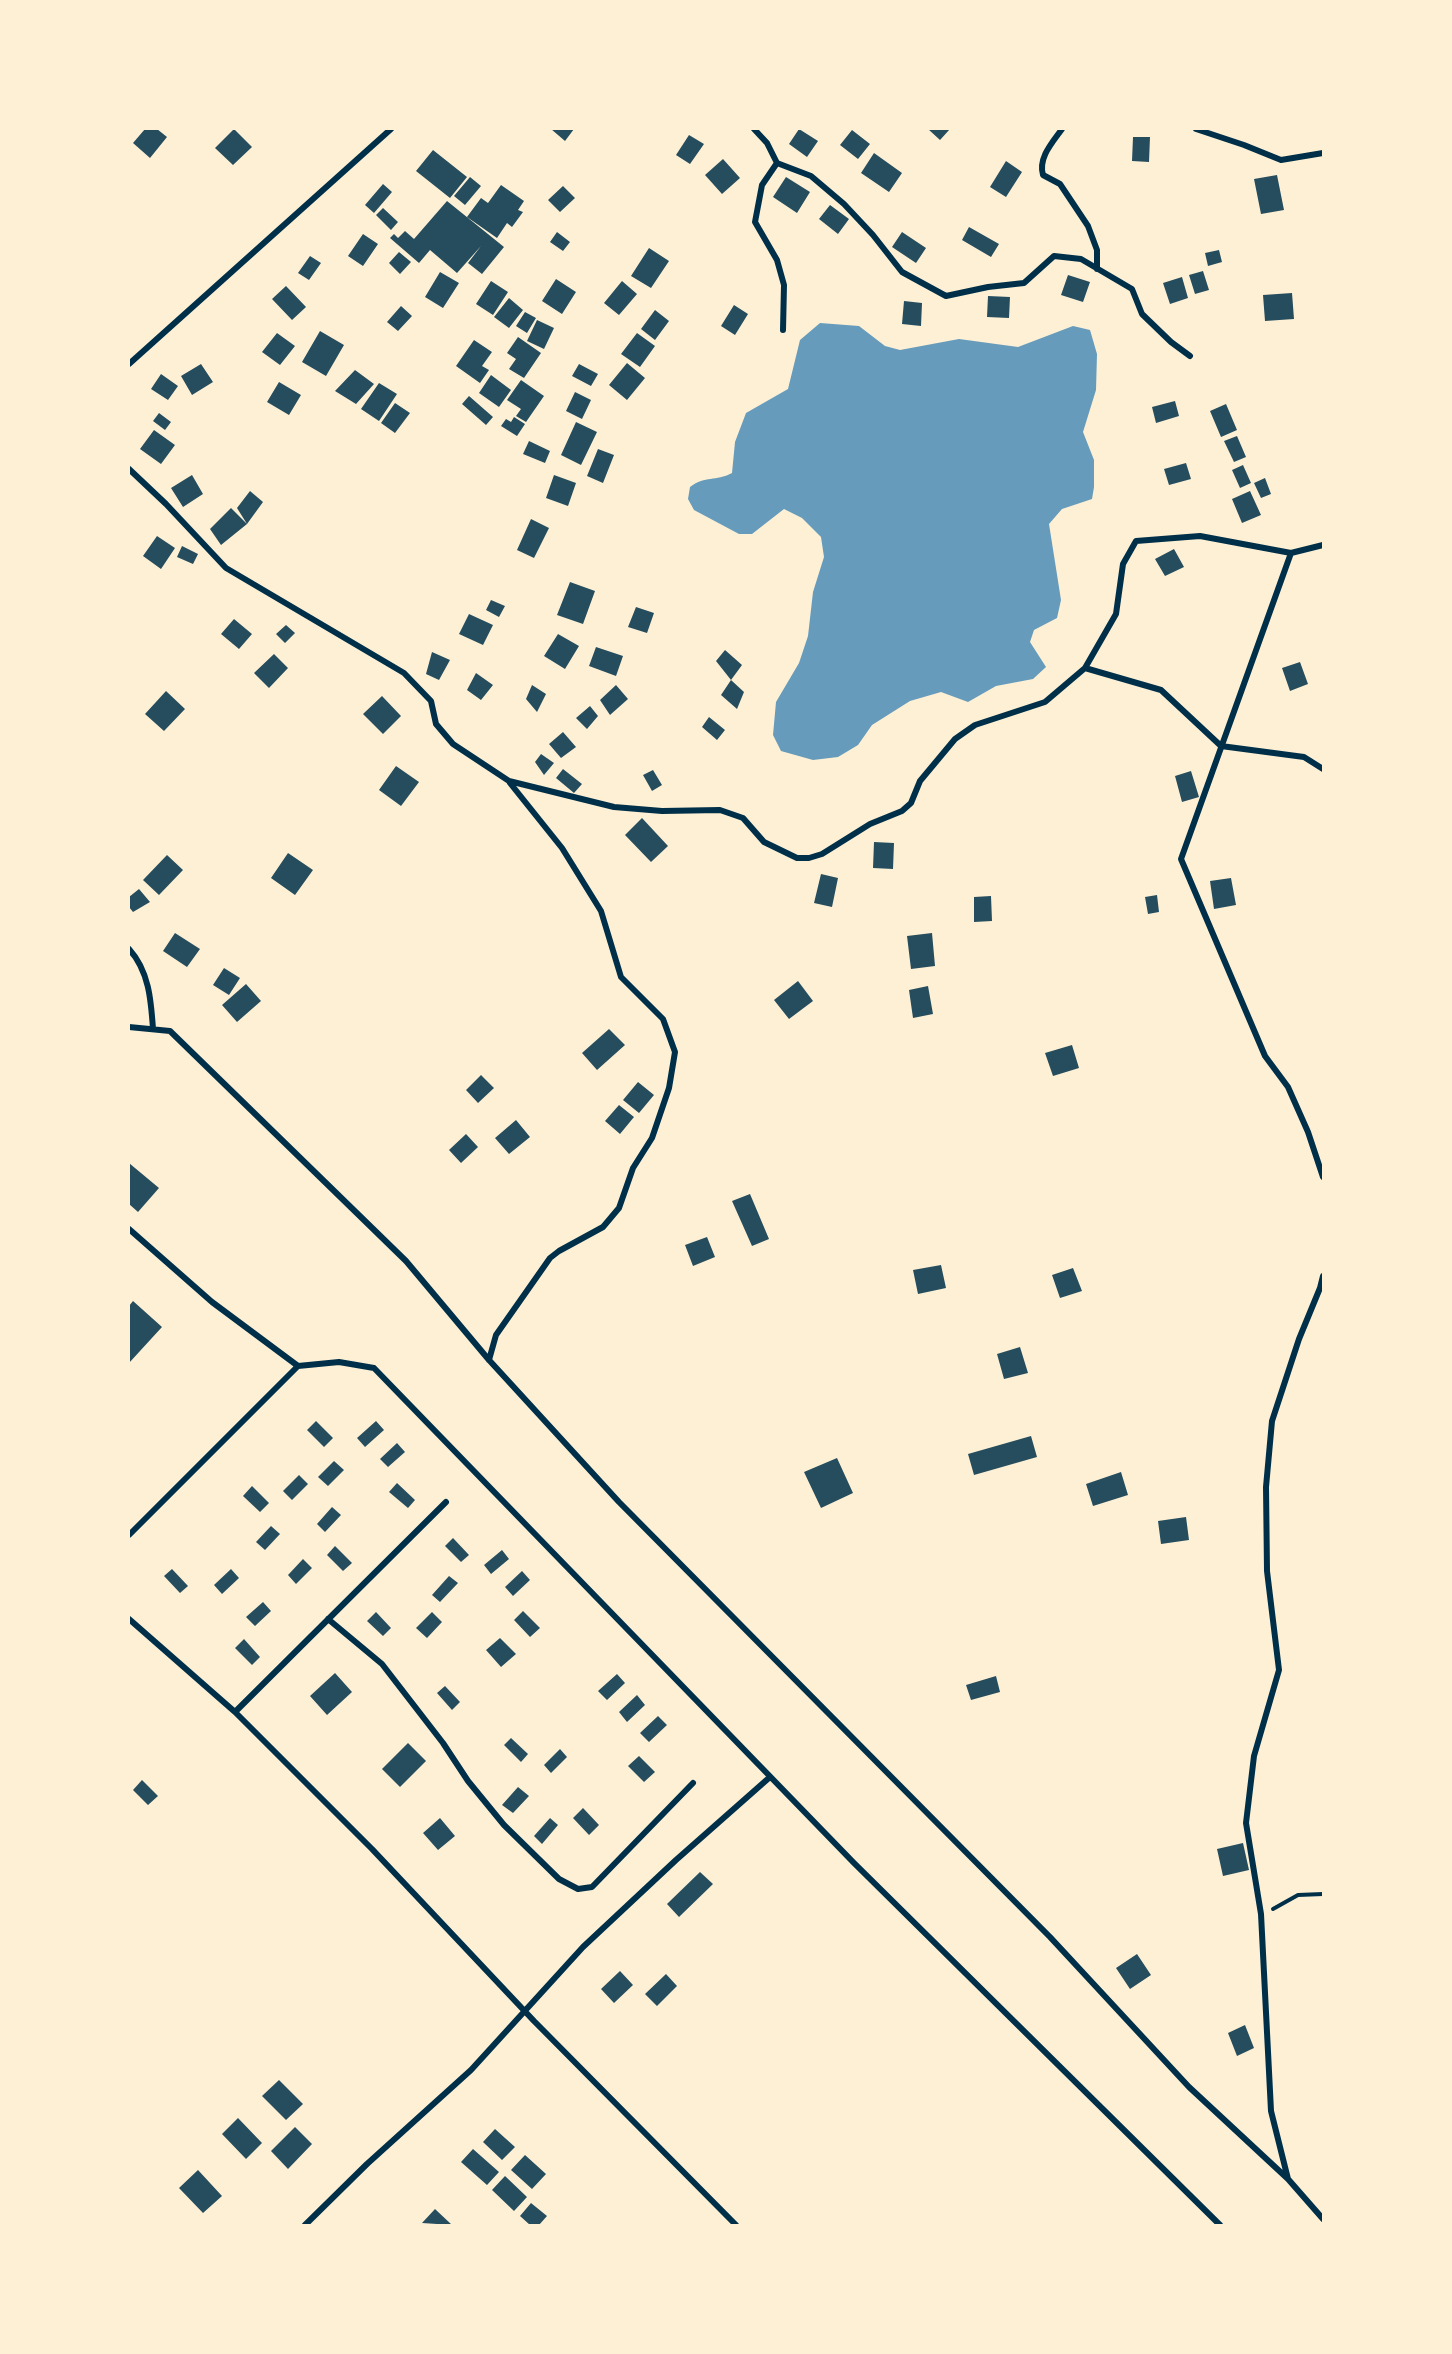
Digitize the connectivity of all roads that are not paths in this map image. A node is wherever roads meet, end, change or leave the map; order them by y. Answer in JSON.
{"nodes":[{"id":1,"x":391,"y":129,"type":"edge"},
{"id":2,"x":754,"y":129,"type":"edge"},
{"id":3,"x":1062,"y":129,"type":"edge"},
{"id":4,"x":1196,"y":129,"type":"edge"},
{"id":5,"x":1323,"y":153,"type":"edge"},
{"id":6,"x":777,"y":163,"type":"junction"},
{"id":7,"x":1097,"y":269,"type":"junction"},
{"id":8,"x":783,"y":330,"type":"dead end"},
{"id":9,"x":1190,"y":356,"type":"dead end"},
{"id":10,"x":129,"y":363,"type":"edge"},
{"id":11,"x":129,"y":469,"type":"edge"},
{"id":12,"x":1323,"y":545,"type":"edge"},
{"id":13,"x":1291,"y":553,"type":"junction"},
{"id":14,"x":1085,"y":668,"type":"junction"},
{"id":15,"x":1221,"y":746,"type":"junction"},
{"id":16,"x":1323,"y":769,"type":"edge"},
{"id":17,"x":509,"y":782,"type":"junction"},
{"id":18,"x":129,"y":949,"type":"edge"},
{"id":19,"x":129,"y":1028,"type":"edge"},
{"id":20,"x":153,"y":1029,"type":"junction"},
{"id":21,"x":1323,"y":1177,"type":"edge"},
{"id":22,"x":129,"y":1229,"type":"edge"},
{"id":23,"x":1323,"y":1276,"type":"edge"},
{"id":24,"x":489,"y":1360,"type":"junction"},
{"id":25,"x":298,"y":1366,"type":"junction"},
{"id":26,"x":446,"y":1502,"type":"dead end"},
{"id":27,"x":129,"y":1535,"type":"edge"},
{"id":28,"x":129,"y":1619,"type":"edge"},
{"id":29,"x":328,"y":1619,"type":"junction"},
{"id":30,"x":235,"y":1712,"type":"junction"},
{"id":31,"x":770,"y":1777,"type":"junction"},
{"id":32,"x":693,"y":1783,"type":"dead end"},
{"id":33,"x":525,"y":2011,"type":"junction"},
{"id":34,"x":1288,"y":2179,"type":"junction"},
{"id":35,"x":1323,"y":2218,"type":"edge"},
{"id":36,"x":304,"y":2225,"type":"edge"},
{"id":37,"x":736,"y":2225,"type":"edge"},
{"id":38,"x":1220,"y":2225,"type":"edge"}],
"edges":[{"from":1,"to":10,"type":"street"},
{"from":2,"to":6,"type":"street"},
{"from":3,"to":7,"type":"street"},
{"from":4,"to":5,"type":"street"},
{"from":6,"to":7,"type":"street"},
{"from":6,"to":8,"type":"street"},
{"from":7,"to":9,"type":"street"},
{"from":11,"to":17,"type":"street"},
{"from":12,"to":13,"type":"street"},
{"from":13,"to":14,"type":"street"},
{"from":13,"to":15,"type":"street"},
{"from":14,"to":15,"type":"street"},
{"from":14,"to":17,"type":"street"},
{"from":15,"to":16,"type":"street"},
{"from":15,"to":21,"type":"street"},
{"from":17,"to":24,"type":"street"},
{"from":18,"to":20,"type":"street"},
{"from":19,"to":20,"type":"street"},
{"from":20,"to":24,"type":"street"},
{"from":22,"to":25,"type":"street"},
{"from":23,"to":34,"type":"street"},
{"from":24,"to":34,"type":"street"},
{"from":25,"to":27,"type":"street"},
{"from":25,"to":31,"type":"street"},
{"from":26,"to":29,"type":"street"},
{"from":28,"to":30,"type":"street"},
{"from":29,"to":30,"type":"street"},
{"from":29,"to":32,"type":"street"},
{"from":30,"to":33,"type":"street"},
{"from":31,"to":33,"type":"street"},
{"from":31,"to":38,"type":"street"},
{"from":33,"to":36,"type":"street"},
{"from":33,"to":37,"type":"street"},
{"from":34,"to":35,"type":"street"}]}
